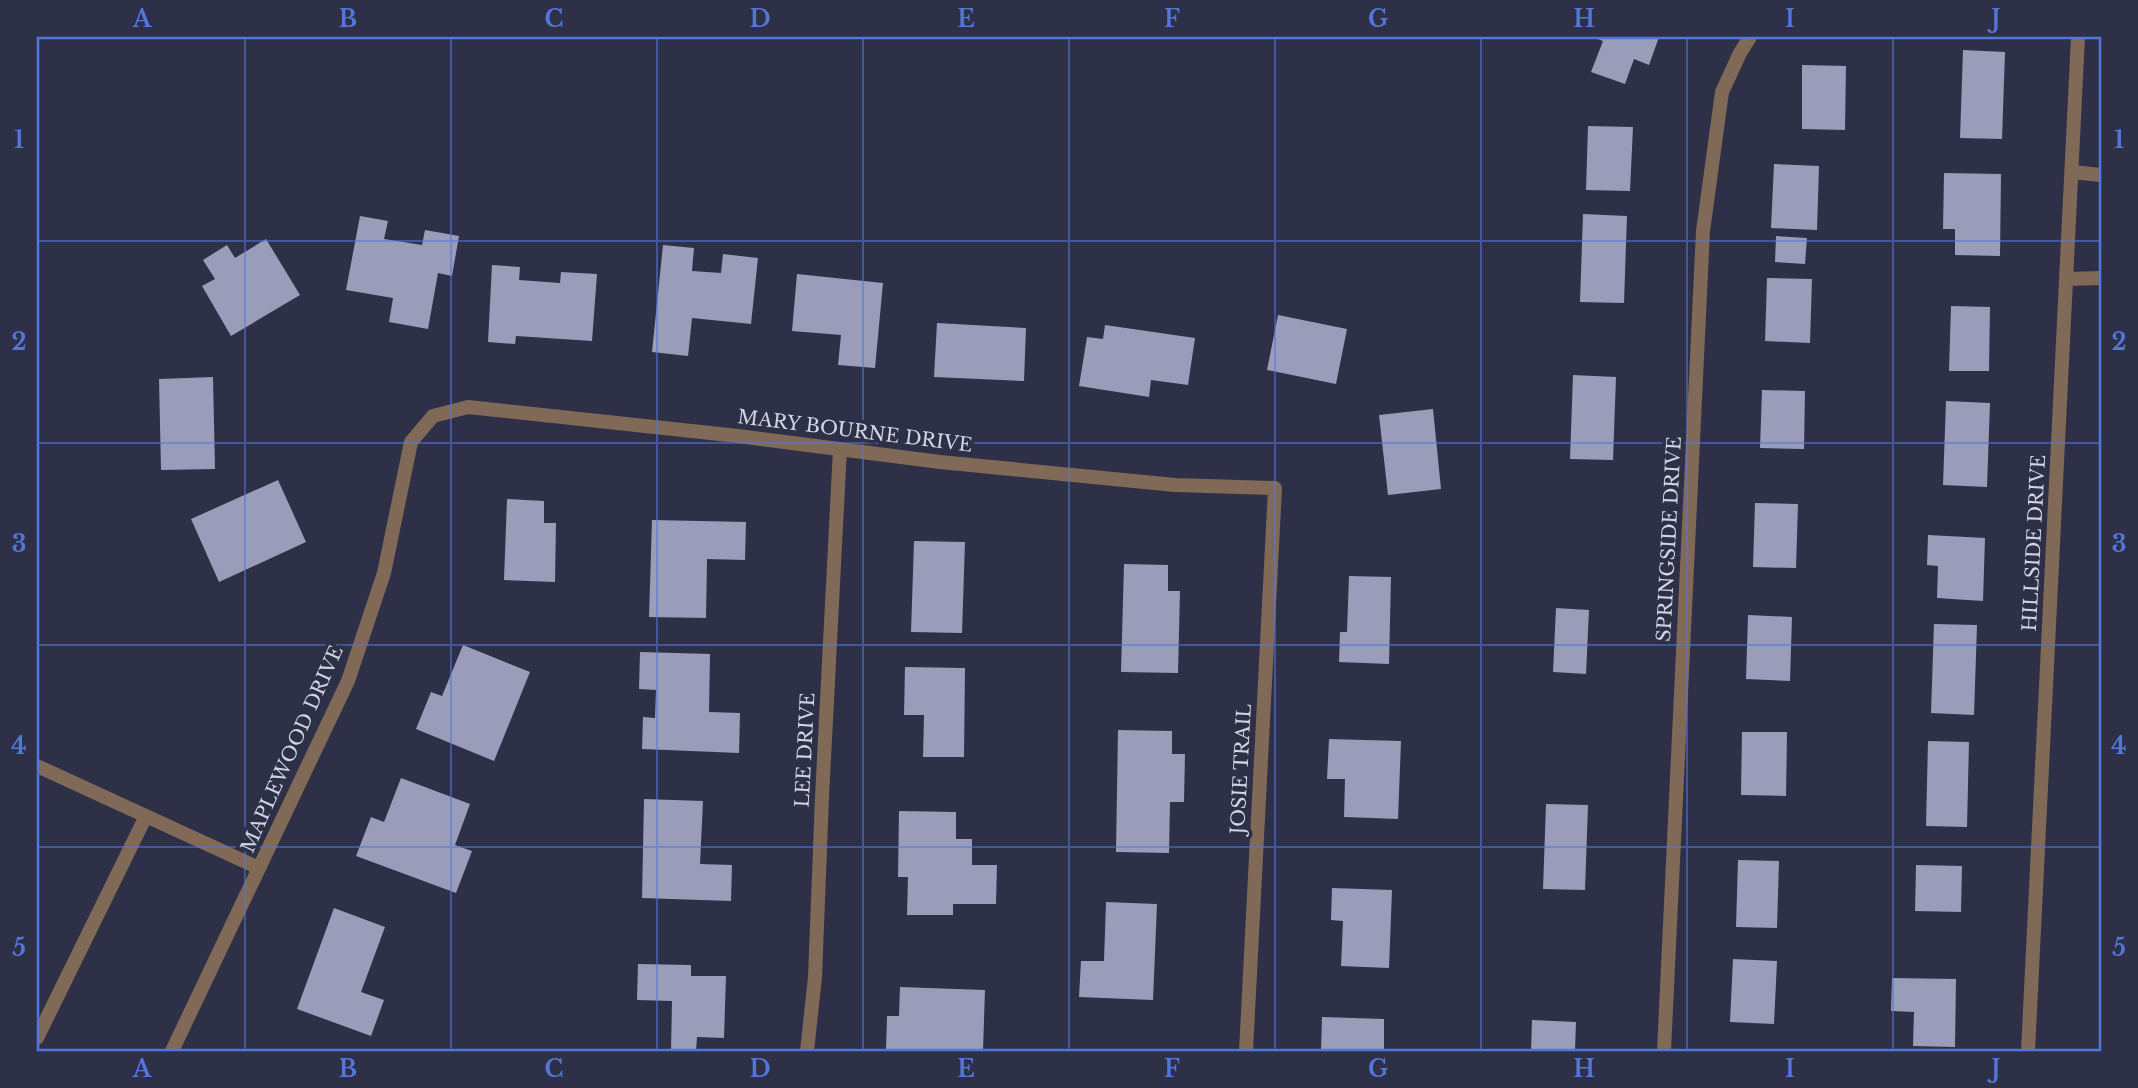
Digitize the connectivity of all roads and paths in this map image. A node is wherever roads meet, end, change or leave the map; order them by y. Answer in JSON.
{"nodes":[{"id":1,"x":1750,"y":37,"type":"edge"},
{"id":2,"x":2078,"y":37,"type":"edge"},
{"id":3,"x":2072,"y":172,"type":"junction"},
{"id":4,"x":2101,"y":175,"type":"edge"},
{"id":5,"x":2101,"y":278,"type":"edge"},
{"id":6,"x":2067,"y":279,"type":"junction"},
{"id":7,"x":433,"y":416,"type":"joint"},
{"id":8,"x":840,"y":449,"type":"junction"},
{"id":9,"x":1275,"y":488,"type":"joint"},
{"id":10,"x":37,"y":766,"type":"edge"},
{"id":11,"x":146,"y":816,"type":"junction"},
{"id":12,"x":259,"y":869,"type":"junction"},
{"id":13,"x":37,"y":1038,"type":"edge"},
{"id":14,"x":172,"y":1051,"type":"edge"},
{"id":15,"x":807,"y":1051,"type":"edge"},
{"id":16,"x":1246,"y":1051,"type":"edge"},
{"id":17,"x":1664,"y":1051,"type":"edge"},
{"id":18,"x":2028,"y":1051,"type":"edge"}],
"edges":[{"from":1,"to":17,"type":"street","name":"SPRINGSIDE DRIVE"},
{"from":2,"to":3,"type":"street","name":"HILLSIDE DRIVE"},
{"from":3,"to":4,"type":"street"},
{"from":3,"to":6,"type":"street","name":"HILLSIDE DRIVE"},
{"from":5,"to":6,"type":"street"},
{"from":6,"to":18,"type":"street","name":"HILLSIDE DRIVE"},
{"from":7,"to":8,"type":"street","name":"MARY BOURNE DRIVE"},
{"from":7,"to":12,"type":"street","name":"MAPLEWOOD DRIVE"},
{"from":8,"to":9,"type":"street","name":"MARY BOURNE DRIVE"},
{"from":8,"to":15,"type":"street","name":"LEE DRIVE"},
{"from":9,"to":16,"type":"street","name":"JOSIE TRAIL"},
{"from":10,"to":11,"type":"street"},
{"from":11,"to":12,"type":"street"},
{"from":11,"to":13,"type":"street"},
{"from":12,"to":14,"type":"street","name":"MAPLEWOOD DRIVE"}]}
